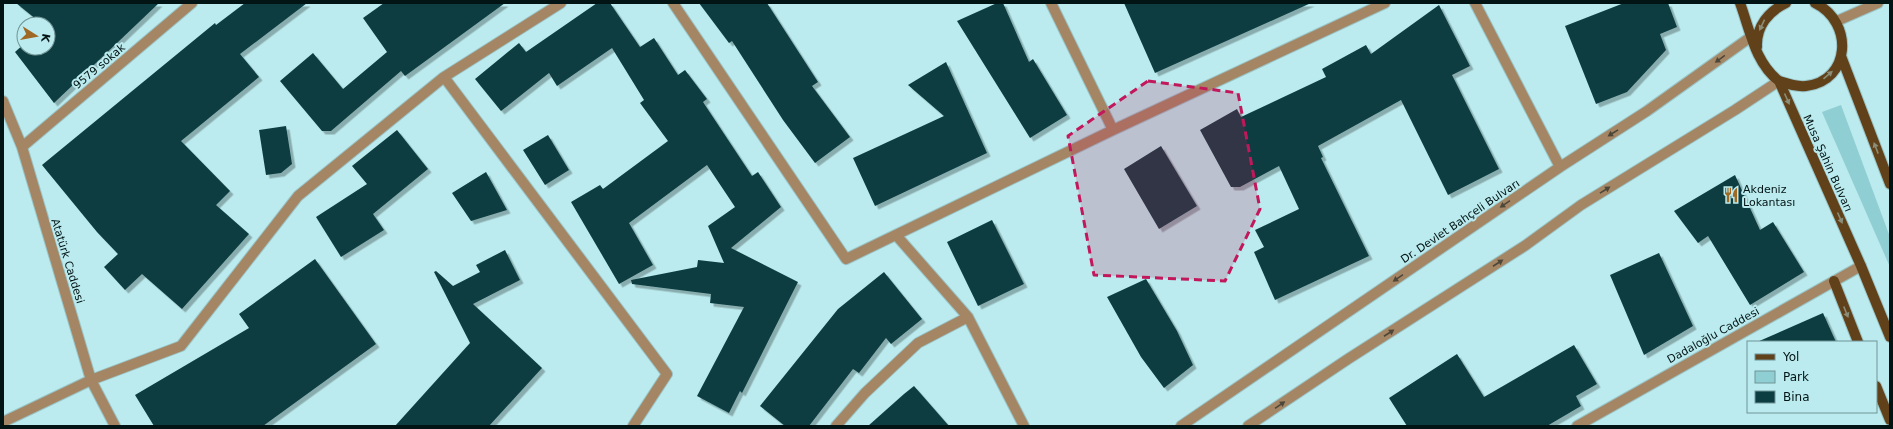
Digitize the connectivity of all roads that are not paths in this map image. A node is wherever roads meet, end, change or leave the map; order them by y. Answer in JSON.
{"nodes":[{"id":1,"x":192,"y":3,"type":"edge"},
{"id":2,"x":561,"y":3,"type":"edge"},
{"id":3,"x":673,"y":3,"type":"edge"},
{"id":4,"x":1051,"y":3,"type":"edge"},
{"id":5,"x":1385,"y":3,"type":"edge"},
{"id":6,"x":1475,"y":3,"type":"edge"},
{"id":7,"x":1740,"y":3,"type":"edge"},
{"id":8,"x":1786,"y":3,"type":"edge"},
{"id":9,"x":1815,"y":3,"type":"edge"},
{"id":10,"x":1878,"y":3,"type":"edge"},
{"id":11,"x":1837,"y":21,"type":"junction"},
{"id":12,"x":1752,"y":36,"type":"junction"},
{"id":13,"x":1841,"y":56,"type":"junction"},
{"id":14,"x":1760,"y":58,"type":"junction"},
{"id":15,"x":444,"y":77,"type":"junction"},
{"id":16,"x":1779,"y":81,"type":"junction"},
{"id":17,"x":3,"y":101,"type":"edge"},
{"id":18,"x":1113,"y":130,"type":"junction"},
{"id":19,"x":22,"y":147,"type":"junction"},
{"id":20,"x":1560,"y":167,"type":"junction"},
{"id":21,"x":1890,"y":184,"type":"edge"},
{"id":22,"x":896,"y":235,"type":"junction"},
{"id":23,"x":1861,"y":266,"type":"junction"},
{"id":24,"x":1834,"y":281,"type":"junction"},
{"id":25,"x":968,"y":317,"type":"junction"},
{"id":26,"x":1890,"y":338,"type":"edge"},
{"id":27,"x":1858,"y":341,"type":"edge"},
{"id":28,"x":91,"y":380,"type":"junction"},
{"id":29,"x":1877,"y":388,"type":"edge"},
{"id":30,"x":1890,"y":420,"type":"edge"},
{"id":31,"x":3,"y":422,"type":"edge"},
{"id":32,"x":115,"y":426,"type":"edge"},
{"id":33,"x":633,"y":426,"type":"edge"},
{"id":34,"x":836,"y":426,"type":"edge"},
{"id":35,"x":1024,"y":426,"type":"edge"},
{"id":36,"x":1181,"y":426,"type":"edge"},
{"id":37,"x":1248,"y":426,"type":"edge"},
{"id":38,"x":1577,"y":426,"type":"edge"}],
"edges":[{"from":1,"to":19,"type":"street","name":"9579 sokak"},
{"from":2,"to":15,"type":"street"},
{"from":3,"to":22,"type":"street"},
{"from":4,"to":18,"type":"street"},
{"from":5,"to":18,"type":"street"},
{"from":6,"to":20,"type":"street"},
{"from":7,"to":12,"type":"main road","name":"Musa Şahin Bulvarı"},
{"from":8,"to":14,"type":"main road","one_way":true},
{"from":9,"to":11,"type":"main road"},
{"from":10,"to":11,"type":"street"},
{"from":11,"to":13,"type":"main road"},
{"from":12,"to":14,"type":"main road","name":"Musa Şahin Bulvarı"},
{"from":12,"to":20,"type":"street","name":"Dr. Devlet Bahçeli Bulvarı","one_way":true},
{"from":16,"to":13,"type":"main road","one_way":true},
{"from":21,"to":13,"type":"main road","one_way":true},
{"from":14,"to":16,"type":"main road","name":"Musa Şahin Bulvarı"},
{"from":15,"to":28,"type":"street"},
{"from":15,"to":33,"type":"street"},
{"from":16,"to":23,"type":"main road","name":"Musa Şahin Bulvarı","one_way":true},
{"from":37,"to":16,"type":"street","one_way":true},
{"from":17,"to":19,"type":"street","name":"Atatürk Caddesi"},
{"from":18,"to":22,"type":"street"},
{"from":19,"to":28,"type":"street","name":"Atatürk Caddesi"},
{"from":20,"to":36,"type":"street","name":"Dr. Devlet Bahçeli Bulvarı","one_way":true},
{"from":22,"to":25,"type":"street"},
{"from":23,"to":24,"type":"street","name":"Dadaloğlu Caddesi"},
{"from":23,"to":26,"type":"main road","name":"Musa Şahin Bulvarı"},
{"from":24,"to":27,"type":"main road","one_way":true},
{"from":24,"to":38,"type":"street","name":"Dadaloğlu Caddesi"},
{"from":25,"to":34,"type":"street"},
{"from":25,"to":35,"type":"street"},
{"from":28,"to":31,"type":"street"},
{"from":28,"to":32,"type":"street","name":"Atatürk Caddesi"},
{"from":29,"to":30,"type":"main road"}]}
